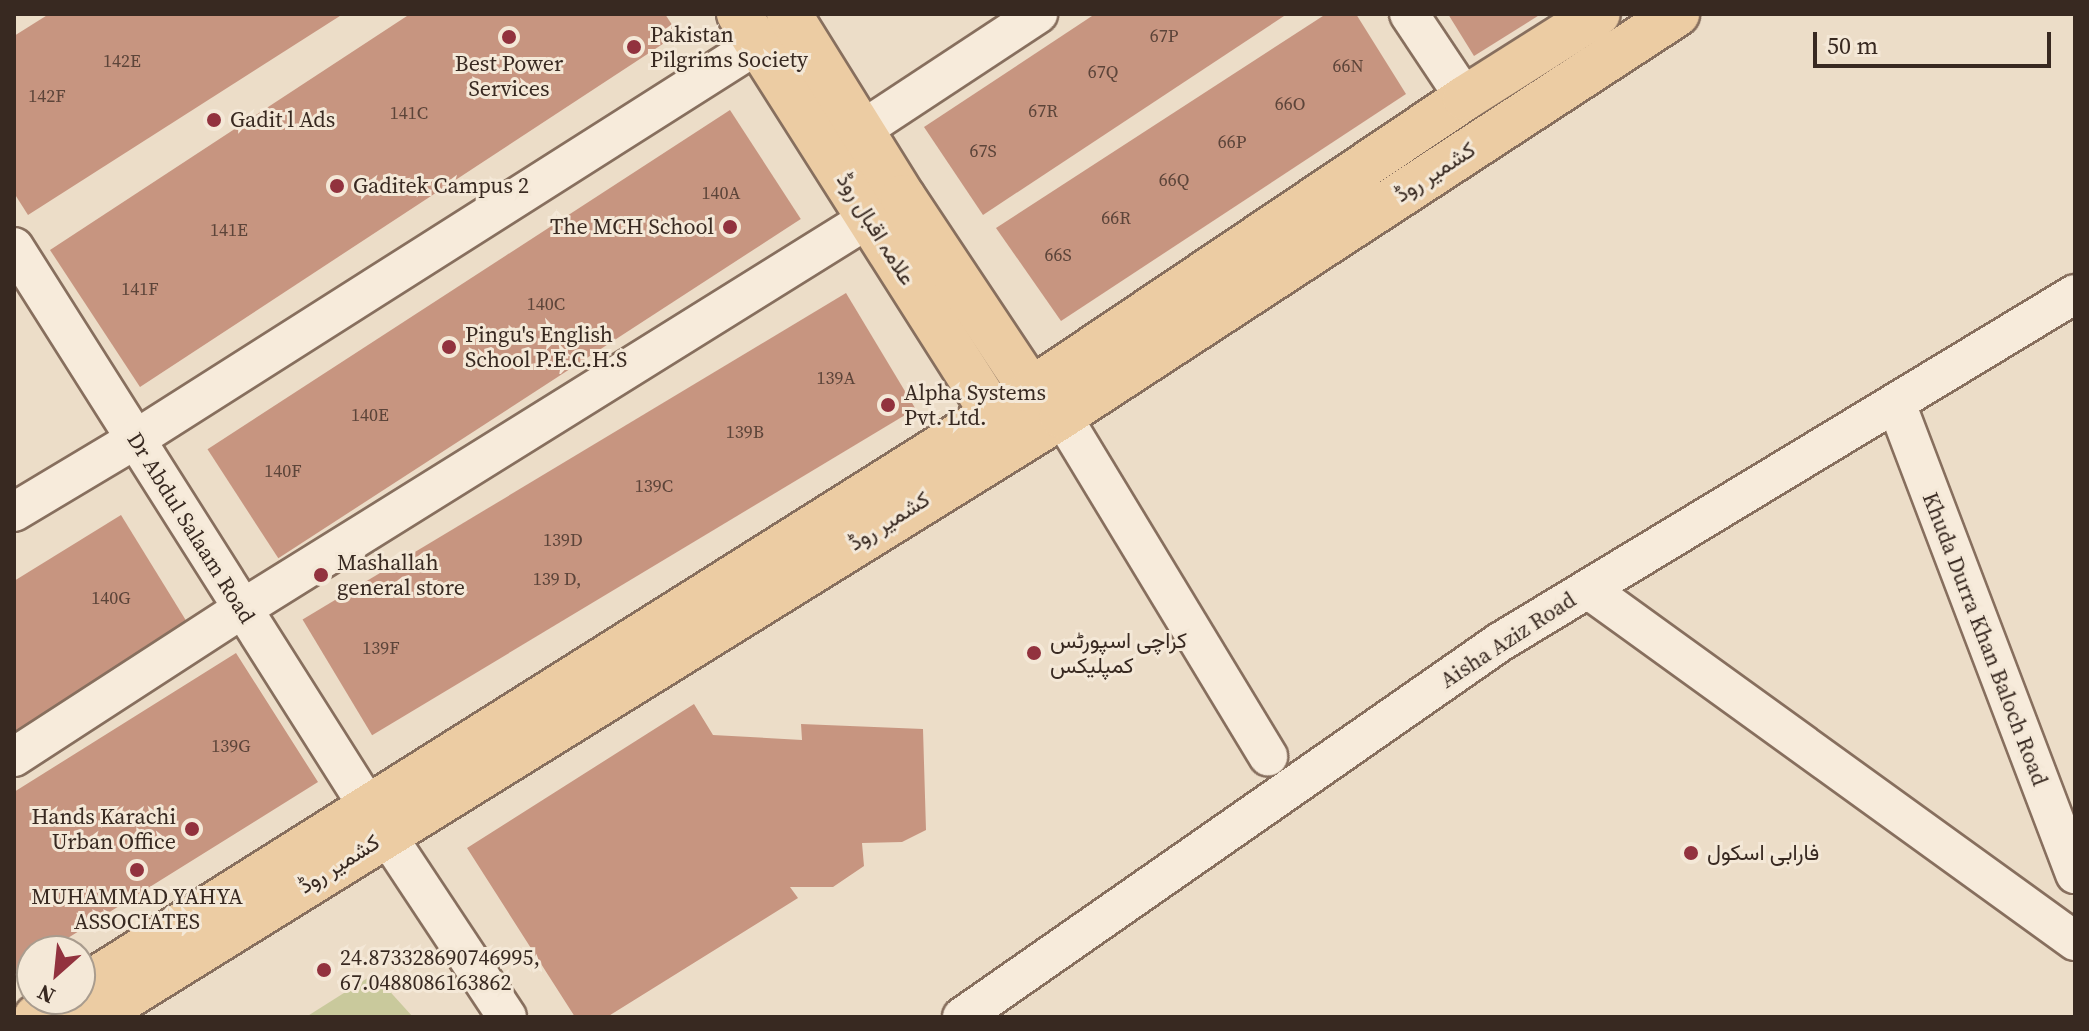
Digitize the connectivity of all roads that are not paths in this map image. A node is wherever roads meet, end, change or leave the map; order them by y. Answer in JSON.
{"nodes":[{"id":1,"x":789,"y":14,"type":"edge"},
{"id":2,"x":1038,"y":14,"type":"edge"},
{"id":3,"x":1409,"y":14,"type":"edge"},
{"id":4,"x":1598,"y":14,"type":"edge"},
{"id":5,"x":1677,"y":14,"type":"edge"},
{"id":6,"x":748,"y":29,"type":"edge"},
{"id":7,"x":1465,"y":98,"type":"junction"},
{"id":8,"x":862,"y":130,"type":"junction"},
{"id":9,"x":886,"y":208,"type":"junction"},
{"id":10,"x":14,"y":247,"type":"edge"},
{"id":11,"x":2075,"y":294,"type":"edge"},
{"id":12,"x":1896,"y":403,"type":"junction"},
{"id":13,"x":1048,"y":409,"type":"junction"},
{"id":14,"x":1003,"y":429,"type":"junction"},
{"id":15,"x":136,"y":439,"type":"junction"},
{"id":16,"x":14,"y":512,"type":"edge"},
{"id":17,"x":1588,"y":589,"type":"junction"},
{"id":18,"x":242,"y":609,"type":"junction"},
{"id":19,"x":1268,"y":756,"type":"dead end"},
{"id":20,"x":14,"y":757,"type":"edge"},
{"id":21,"x":378,"y":821,"type":"junction"},
{"id":22,"x":2075,"y":874,"type":"edge"},
{"id":23,"x":2075,"y":941,"type":"edge"},
{"id":24,"x":96,"y":980,"type":"edge"},
{"id":25,"x":94,"y":1017,"type":"edge"},
{"id":26,"x":507,"y":1017,"type":"edge"},
{"id":27,"x":962,"y":1017,"type":"edge"}],
"edges":[{"from":1,"to":8,"type":"main road","name":"علامہ اقبال روڈ"},
{"from":2,"to":8,"type":"street"},
{"from":3,"to":7,"type":"street"},
{"from":4,"to":7,"type":"main road","name":"کشمیر روڈ"},
{"from":5,"to":13,"type":"main road","name":"کشمیر روڈ"},
{"from":6,"to":9,"type":"main road","name":"علامہ اقبال روڈ"},
{"from":6,"to":15,"type":"street"},
{"from":7,"to":13,"type":"main road","name":"کشمیر روڈ"},
{"from":8,"to":9,"type":"main road","name":"علامہ اقبال روڈ"},
{"from":9,"to":13,"type":"main road","name":"علامہ اقبال روڈ"},
{"from":9,"to":14,"type":"main road","name":"علامہ اقبال روڈ"},
{"from":9,"to":18,"type":"street"},
{"from":10,"to":15,"type":"street","name":"Dr Abdul Salaam Road"},
{"from":11,"to":12,"type":"street","name":"Aisha Aziz Road"},
{"from":12,"to":17,"type":"street","name":"Aisha Aziz Road"},
{"from":12,"to":22,"type":"street","name":"Khuda Durra Khan Baloch Road"},
{"from":13,"to":14,"type":"main road","name":"کشمیر روڈ"},
{"from":13,"to":19,"type":"street"},
{"from":14,"to":21,"type":"main road","name":"کشمیر روڈ"},
{"from":15,"to":16,"type":"street"},
{"from":15,"to":18,"type":"street","name":"Dr Abdul Salaam Road"},
{"from":17,"to":23,"type":"street"},
{"from":17,"to":27,"type":"street","name":"Aisha Aziz Road"},
{"from":18,"to":20,"type":"street"},
{"from":18,"to":21,"type":"street","name":"Dr Abdul Salaam Road"},
{"from":21,"to":24,"type":"main road","name":"کشمیر روڈ"},
{"from":21,"to":25,"type":"main road","name":"کشمیر روڈ"},
{"from":21,"to":26,"type":"street","name":"Dr Abdul Salaam Road"}]}
